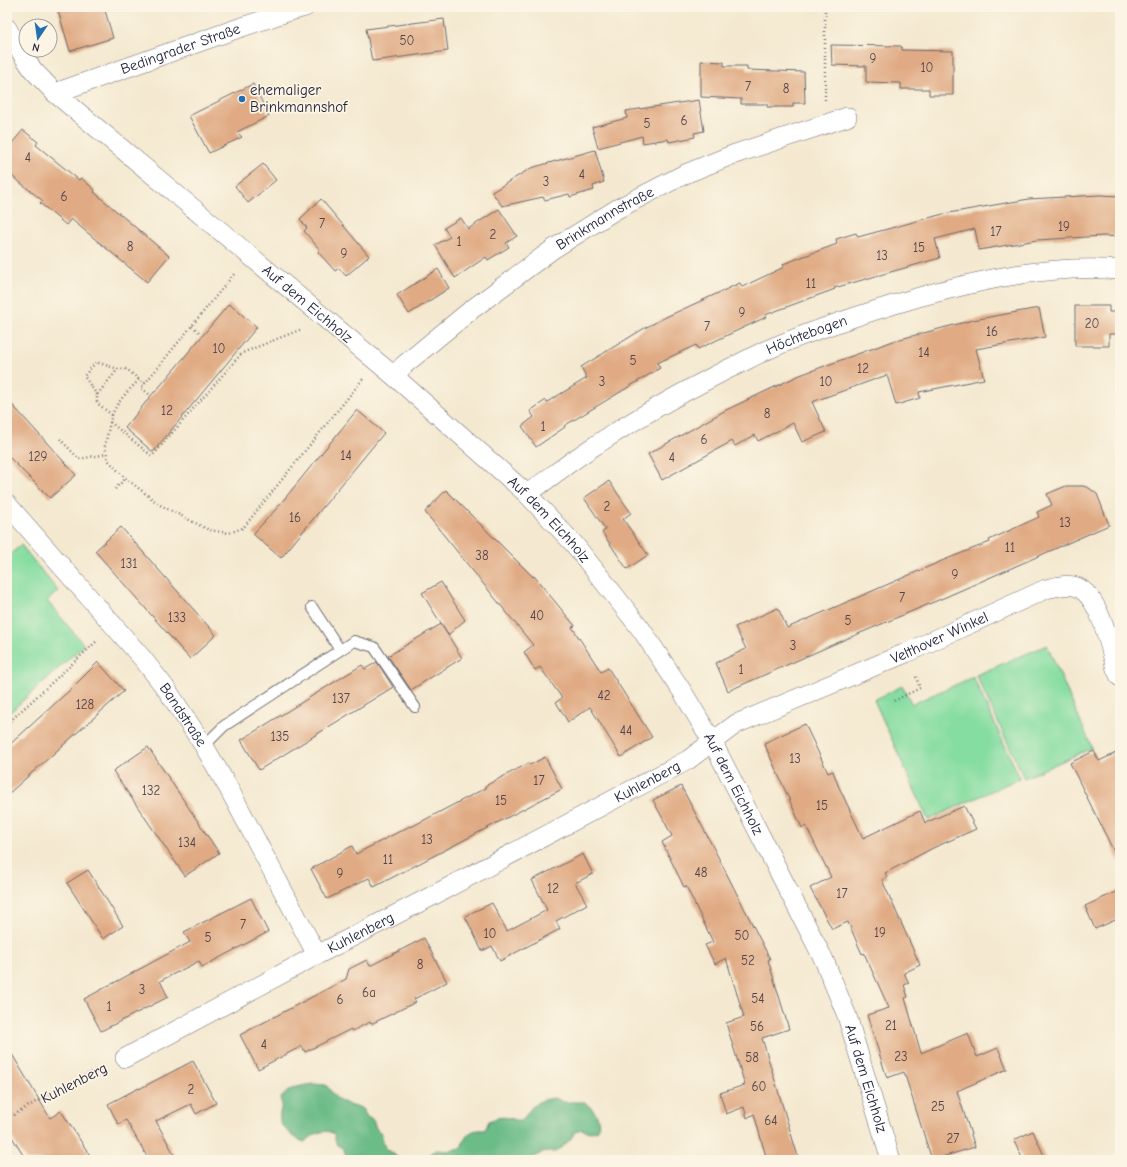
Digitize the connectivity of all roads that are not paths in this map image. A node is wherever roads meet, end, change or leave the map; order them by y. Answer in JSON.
{"nodes":[{"id":1,"x":306,"y":7,"type":"edge"},
{"id":2,"x":7,"y":28,"type":"edge"},
{"id":3,"x":56,"y":93,"type":"junction"},
{"id":4,"x":847,"y":117,"type":"dead end"},
{"id":5,"x":1120,"y":270,"type":"edge"},
{"id":6,"x":394,"y":376,"type":"junction"},
{"id":7,"x":527,"y":494,"type":"junction"},
{"id":8,"x":7,"y":504,"type":"edge"},
{"id":9,"x":312,"y":607,"type":"dead end"},
{"id":10,"x":340,"y":650,"type":"junction"},
{"id":11,"x":1120,"y":676,"type":"edge"},
{"id":12,"x":415,"y":707,"type":"dead end"},
{"id":13,"x":712,"y":741,"type":"junction"},
{"id":14,"x":204,"y":746,"type":"junction"},
{"id":15,"x":317,"y":954,"type":"junction"},
{"id":16,"x":125,"y":1058,"type":"road end"},
{"id":17,"x":891,"y":1160,"type":"edge"}],
"edges":[{"from":1,"to":3,"type":"street","name":"Bedingrader Straße"},
{"from":2,"to":3,"type":"street","name":"Auf dem Eichholz"},
{"from":3,"to":6,"type":"street","name":"Auf dem Eichholz"},
{"from":4,"to":6,"type":"street","name":"Brinkmannstraße"},
{"from":5,"to":7,"type":"street","name":"Höchtebogen"},
{"from":6,"to":7,"type":"street","name":"Auf dem Eichholz"},
{"from":7,"to":13,"type":"street","name":"Auf dem Eichholz"},
{"from":8,"to":14,"type":"street","name":"Bandstraße"},
{"from":9,"to":10,"type":"lane"},
{"from":10,"to":12,"type":"lane"},
{"from":10,"to":14,"type":"lane"},
{"from":11,"to":13,"type":"street","name":"Velthover Winkel"},
{"from":13,"to":15,"type":"street","name":"Kuhlenberg"},
{"from":13,"to":17,"type":"street","name":"Auf dem Eichholz"},
{"from":14,"to":15,"type":"street","name":"Bandstraße"},
{"from":15,"to":16,"type":"street","name":"Kuhlenberg"}]}
